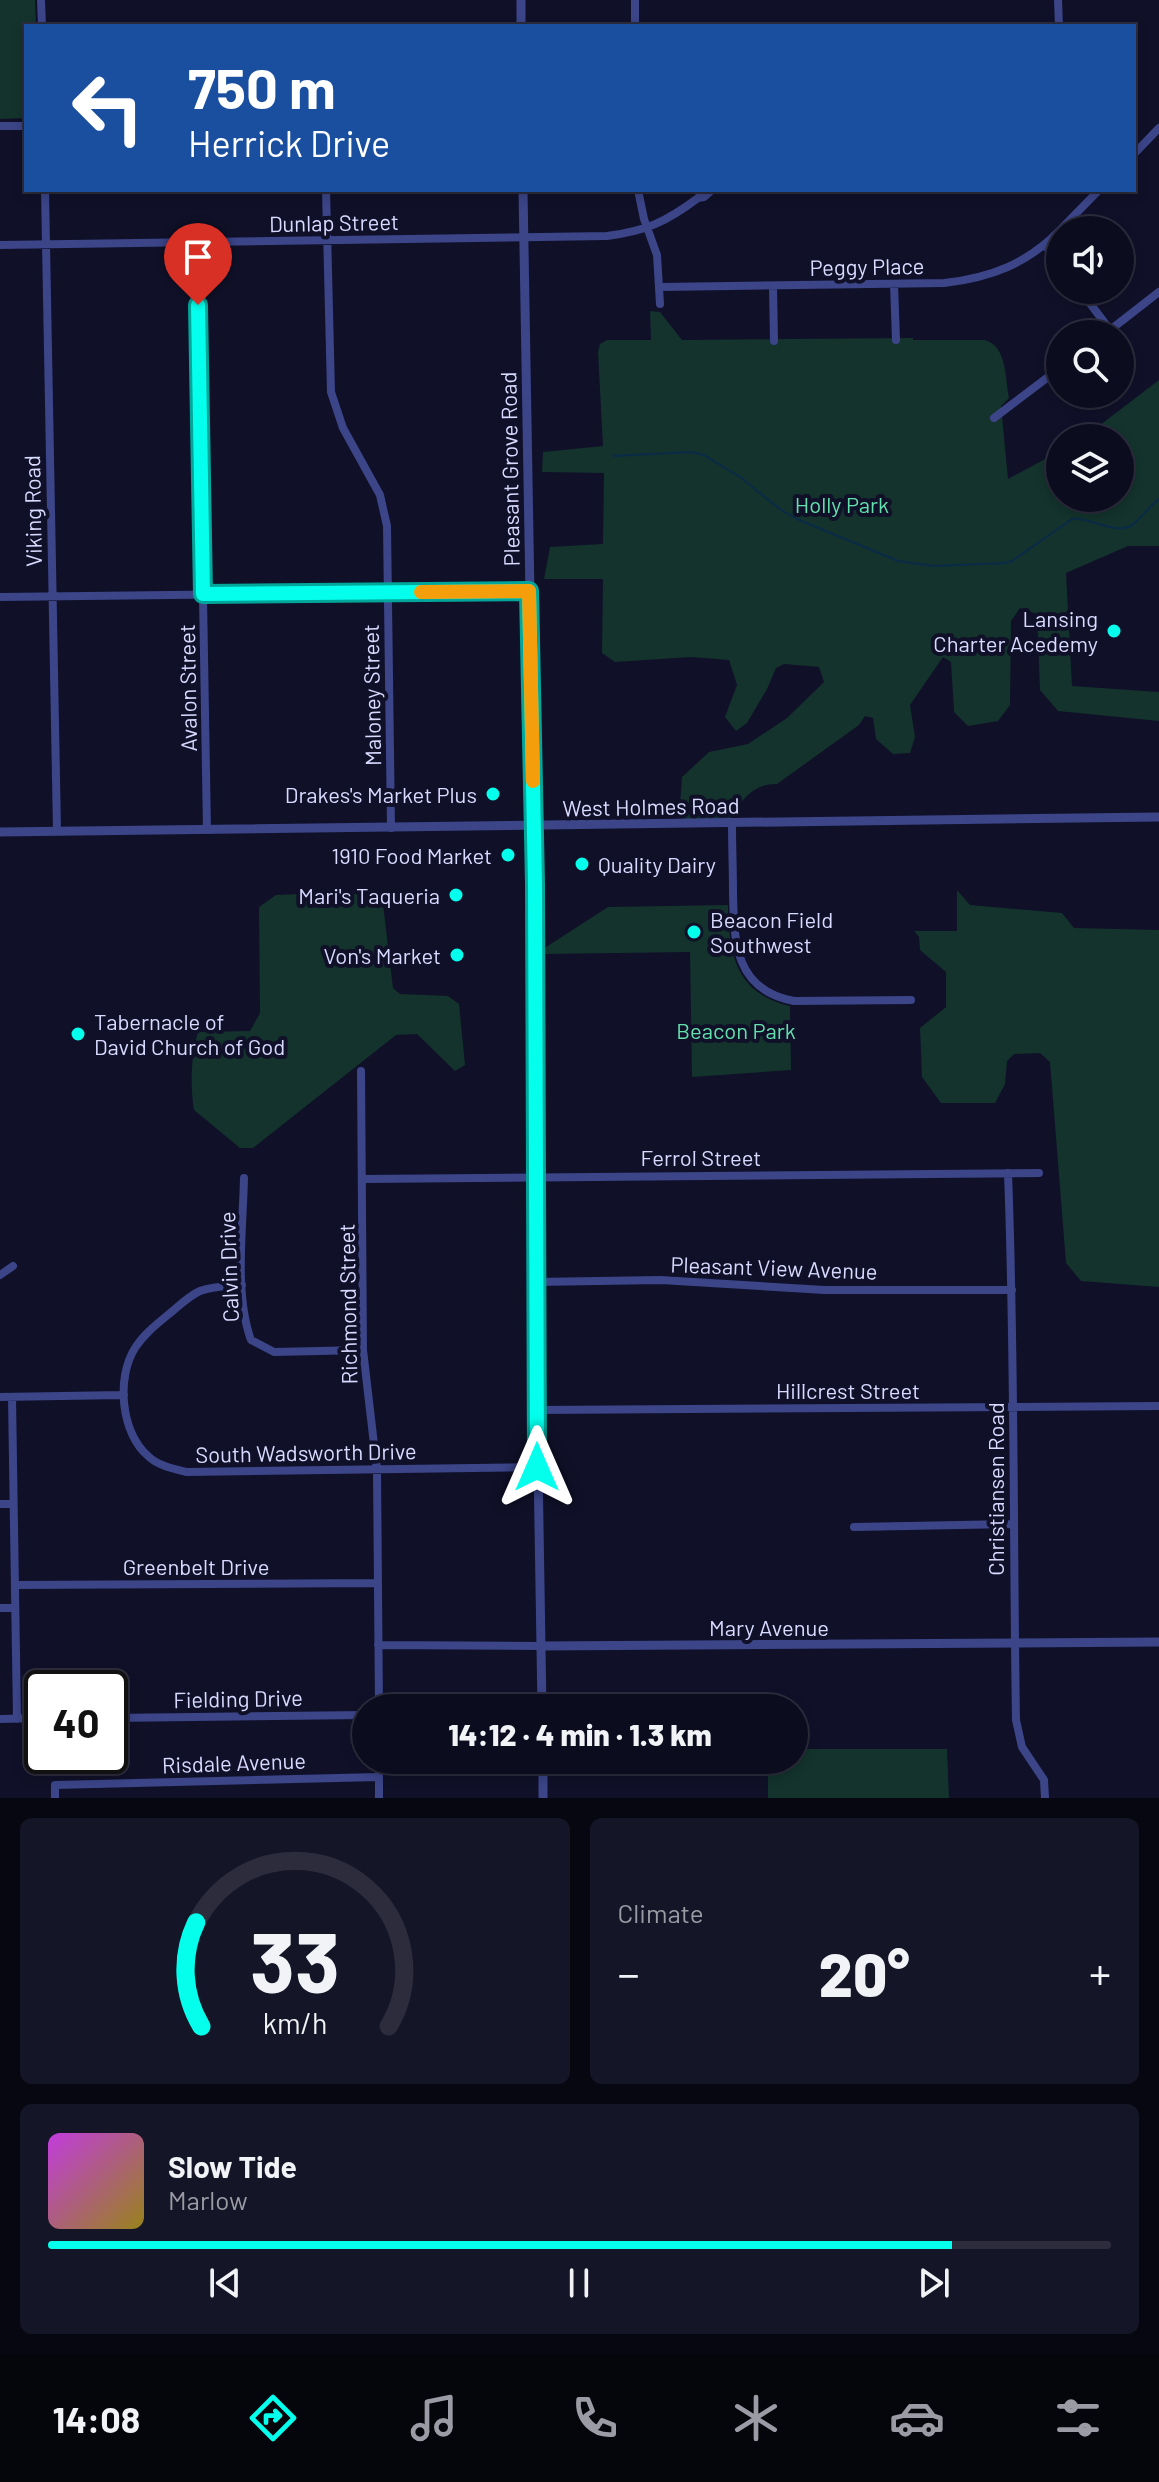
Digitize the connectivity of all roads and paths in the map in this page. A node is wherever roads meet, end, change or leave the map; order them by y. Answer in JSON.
{"nodes":[{"id":1,"x":41,"y":0,"type":"edge"},
{"id":2,"x":521,"y":0,"type":"edge"},
{"id":3,"x":635,"y":0,"type":"edge"},
{"id":4,"x":1058,"y":0,"type":"edge"},
{"id":5,"x":42,"y":24,"type":"edge"},
{"id":6,"x":521,"y":24,"type":"edge"},
{"id":7,"x":635,"y":24,"type":"edge"},
{"id":8,"x":1059,"y":24,"type":"edge"},
{"id":9,"x":0,"y":126,"type":"edge"},
{"id":10,"x":24,"y":126,"type":"edge"},
{"id":11,"x":1159,"y":128,"type":"edge"},
{"id":12,"x":1136,"y":152,"type":"edge"},
{"id":13,"x":45,"y":192,"type":"edge"},
{"id":14,"x":326,"y":192,"type":"edge"},
{"id":15,"x":523,"y":192,"type":"edge"},
{"id":16,"x":639,"y":192,"type":"edge"},
{"id":17,"x":1097,"y":192,"type":"edge"},
{"id":18,"x":700,"y":194,"type":"edge"},
{"id":19,"x":1074,"y":216,"type":"edge"},
{"id":20,"x":648,"y":229,"type":"junction"},
{"id":21,"x":524,"y":237,"type":"junction"},
{"id":22,"x":327,"y":240,"type":"junction"},
{"id":23,"x":46,"y":244,"type":"junction"},
{"id":24,"x":0,"y":245,"type":"edge"},
{"id":25,"x":1045,"y":245,"type":"edge"},
{"id":26,"x":894,"y":284,"type":"junction"},
{"id":27,"x":773,"y":286,"type":"junction"},
{"id":28,"x":660,"y":287,"type":"junction"},
{"id":29,"x":1159,"y":292,"type":"edge"},
{"id":30,"x":660,"y":304,"type":"dead end"},
{"id":31,"x":198,"y":305,"type":"dead end"},
{"id":32,"x":1123,"y":320,"type":"edge"},
{"id":33,"x":896,"y":340,"type":"dead end"},
{"id":34,"x":774,"y":341,"type":"dead end"},
{"id":35,"x":1046,"y":379,"type":"edge"},
{"id":36,"x":994,"y":418,"type":"dead end"},
{"id":37,"x":529,"y":591,"type":"junction"},
{"id":38,"x":387,"y":592,"type":"junction"},
{"id":39,"x":203,"y":594,"type":"junction"},
{"id":40,"x":0,"y":597,"type":"edge"},
{"id":41,"x":52,"y":597,"type":"junction"},
{"id":42,"x":1159,"y":817,"type":"edge"},
{"id":43,"x":732,"y":823,"type":"junction"},
{"id":44,"x":534,"y":825,"type":"junction"},
{"id":45,"x":391,"y":828,"type":"junction"},
{"id":46,"x":207,"y":830,"type":"junction"},
{"id":47,"x":57,"y":831,"type":"junction"},
{"id":48,"x":0,"y":832,"type":"edge"},
{"id":49,"x":911,"y":1000,"type":"dead end"},
{"id":50,"x":361,"y":1071,"type":"dead end"},
{"id":51,"x":1008,"y":1173,"type":"junction"},
{"id":52,"x":1039,"y":1173,"type":"dead end"},
{"id":53,"x":536,"y":1176,"type":"junction"},
{"id":54,"x":244,"y":1178,"type":"dead end"},
{"id":55,"x":363,"y":1179,"type":"junction"},
{"id":56,"x":13,"y":1266,"type":"dead end"},
{"id":57,"x":0,"y":1275,"type":"edge"},
{"id":58,"x":535,"y":1282,"type":"junction"},
{"id":59,"x":242,"y":1285,"type":"junction"},
{"id":60,"x":1012,"y":1290,"type":"junction"},
{"id":61,"x":363,"y":1350,"type":"junction"},
{"id":62,"x":124,"y":1395,"type":"junction"},
{"id":63,"x":0,"y":1397,"type":"edge"},
{"id":64,"x":12,"y":1397,"type":"junction"},
{"id":65,"x":1159,"y":1406,"type":"edge"},
{"id":66,"x":1013,"y":1408,"type":"junction"},
{"id":67,"x":537,"y":1410,"type":"junction"},
{"id":68,"x":537,"y":1467,"type":"junction"},
{"id":69,"x":377,"y":1470,"type":"junction"},
{"id":70,"x":0,"y":1504,"type":"edge"},
{"id":71,"x":13,"y":1504,"type":"junction"},
{"id":72,"x":1012,"y":1524,"type":"junction"},
{"id":73,"x":854,"y":1527,"type":"dead end"},
{"id":74,"x":378,"y":1583,"type":"junction"},
{"id":75,"x":15,"y":1585,"type":"junction"},
{"id":76,"x":0,"y":1608,"type":"edge"},
{"id":77,"x":15,"y":1608,"type":"junction"},
{"id":78,"x":1159,"y":1642,"type":"edge"},
{"id":79,"x":1015,"y":1644,"type":"junction"},
{"id":80,"x":378,"y":1645,"type":"junction"},
{"id":81,"x":540,"y":1646,"type":"junction"},
{"id":82,"x":379,"y":1694,"type":"edge"},
{"id":83,"x":542,"y":1694,"type":"edge"},
{"id":84,"x":352,"y":1715,"type":"edge"},
{"id":85,"x":128,"y":1718,"type":"edge"},
{"id":86,"x":0,"y":1719,"type":"edge"},
{"id":87,"x":17,"y":1719,"type":"junction"},
{"id":88,"x":24,"y":1719,"type":"edge"},
{"id":89,"x":543,"y":1774,"type":"edge"},
{"id":90,"x":379,"y":1777,"type":"joint"},
{"id":91,"x":55,"y":1798,"type":"edge"},
{"id":92,"x":379,"y":1798,"type":"edge"},
{"id":93,"x":543,"y":1798,"type":"edge"},
{"id":94,"x":1045,"y":1798,"type":"edge"}],
"edges":[{"from":1,"to":5,"type":"street"},
{"from":2,"to":6,"type":"street"},
{"from":3,"to":7,"type":"street"},
{"from":4,"to":8,"type":"street"},
{"from":9,"to":10,"type":"street"},
{"from":11,"to":12,"type":"street"},
{"from":13,"to":23,"type":"street","name":"Viking Road"},
{"from":14,"to":22,"type":"street","name":"Maloney Street"},
{"from":15,"to":21,"type":"street","name":"Pleasant Grove Road"},
{"from":16,"to":20,"type":"street"},
{"from":17,"to":19,"type":"street","name":"Peggy Place"},
{"from":18,"to":20,"type":"street","name":"Dunlap Street"},
{"from":20,"to":21,"type":"street","name":"Dunlap Street"},
{"from":20,"to":28,"type":"street"},
{"from":21,"to":22,"type":"street","name":"Dunlap Street"},
{"from":21,"to":37,"type":"street","name":"Pleasant Grove Road"},
{"from":22,"to":23,"type":"street","name":"Dunlap Street"},
{"from":22,"to":38,"type":"street","name":"Maloney Street"},
{"from":23,"to":24,"type":"street","name":"Dunlap Street"},
{"from":23,"to":41,"type":"street","name":"Viking Road"},
{"from":25,"to":26,"type":"street","name":"Peggy Place"},
{"from":26,"to":27,"type":"street","name":"Peggy Place"},
{"from":26,"to":33,"type":"street"},
{"from":27,"to":28,"type":"street","name":"Peggy Place"},
{"from":27,"to":34,"type":"street"},
{"from":28,"to":30,"type":"street"},
{"from":29,"to":32,"type":"street"},
{"from":31,"to":39,"type":"street","name":"Avalon Street"},
{"from":35,"to":36,"type":"street"},
{"from":37,"to":38,"type":"street"},
{"from":37,"to":44,"type":"street","name":"Pleasant Grove Road"},
{"from":38,"to":39,"type":"street"},
{"from":38,"to":45,"type":"street","name":"Maloney Street"},
{"from":39,"to":41,"type":"street"},
{"from":39,"to":46,"type":"street","name":"Avalon Street"},
{"from":40,"to":41,"type":"street"},
{"from":41,"to":47,"type":"street","name":"Viking Road"},
{"from":42,"to":43,"type":"street","name":"West Holmes Road"},
{"from":43,"to":44,"type":"street","name":"West Holmes Road"},
{"from":43,"to":49,"type":"street"},
{"from":44,"to":45,"type":"street","name":"West Holmes Road"},
{"from":44,"to":53,"type":"street","name":"Pleasant Grove Road"},
{"from":45,"to":46,"type":"street","name":"West Holmes Road"},
{"from":46,"to":47,"type":"street","name":"West Holmes Road"},
{"from":47,"to":48,"type":"street","name":"West Holmes Road"},
{"from":50,"to":55,"type":"street","name":"Richmond Street"},
{"from":51,"to":52,"type":"street","name":"Ferrol Street"},
{"from":51,"to":53,"type":"street","name":"Ferrol Street"},
{"from":51,"to":60,"type":"street","name":"Christiansen Road"},
{"from":53,"to":55,"type":"street","name":"Ferrol Street"},
{"from":53,"to":58,"type":"street","name":"Pleasant Grove Road"},
{"from":54,"to":59,"type":"street","name":"Calvin Drive"},
{"from":55,"to":61,"type":"street","name":"Richmond Street"},
{"from":56,"to":57,"type":"street"},
{"from":58,"to":60,"type":"street","name":"Pleasant View Avenue"},
{"from":58,"to":67,"type":"street","name":"Pleasant Grove Road"},
{"from":59,"to":61,"type":"street","name":"Calvin Drive"},
{"from":59,"to":62,"type":"street","name":"South Wadsworth Drive"},
{"from":60,"to":66,"type":"street","name":"Christiansen Road"},
{"from":61,"to":69,"type":"street","name":"Richmond Street"},
{"from":62,"to":64,"type":"street"},
{"from":62,"to":69,"type":"street","name":"South Wadsworth Drive"},
{"from":63,"to":64,"type":"street"},
{"from":64,"to":71,"type":"street"},
{"from":65,"to":66,"type":"street","name":"Hillcrest Street"},
{"from":66,"to":67,"type":"street","name":"Hillcrest Street"},
{"from":66,"to":72,"type":"street","name":"Christiansen Road"},
{"from":67,"to":68,"type":"street","name":"Pleasant Grove Road"},
{"from":68,"to":69,"type":"street","name":"South Wadsworth Drive"},
{"from":68,"to":81,"type":"street","name":"Pleasant Grove Road"},
{"from":69,"to":74,"type":"street","name":"Richmond Street"},
{"from":70,"to":71,"type":"street"},
{"from":71,"to":75,"type":"street"},
{"from":72,"to":73,"type":"street"},
{"from":72,"to":79,"type":"street","name":"Christiansen Road"},
{"from":74,"to":75,"type":"street","name":"Greenbelt Drive"},
{"from":74,"to":80,"type":"street","name":"Richmond Street"},
{"from":75,"to":77,"type":"street"},
{"from":76,"to":77,"type":"street"},
{"from":77,"to":87,"type":"street"},
{"from":78,"to":79,"type":"street","name":"Mary Avenue"},
{"from":79,"to":81,"type":"street","name":"Mary Avenue"},
{"from":79,"to":94,"type":"street","name":"Christiansen Road"},
{"from":80,"to":81,"type":"street","name":"Mary Avenue"},
{"from":80,"to":82,"type":"street"},
{"from":81,"to":83,"type":"street","name":"Pleasant Grove Road"},
{"from":84,"to":85,"type":"street","name":"Fielding Drive"},
{"from":86,"to":87,"type":"street"},
{"from":87,"to":88,"type":"street"},
{"from":89,"to":93,"type":"street"},
{"from":90,"to":91,"type":"street","name":"Risdale Avenue"},
{"from":90,"to":92,"type":"street"}]}
